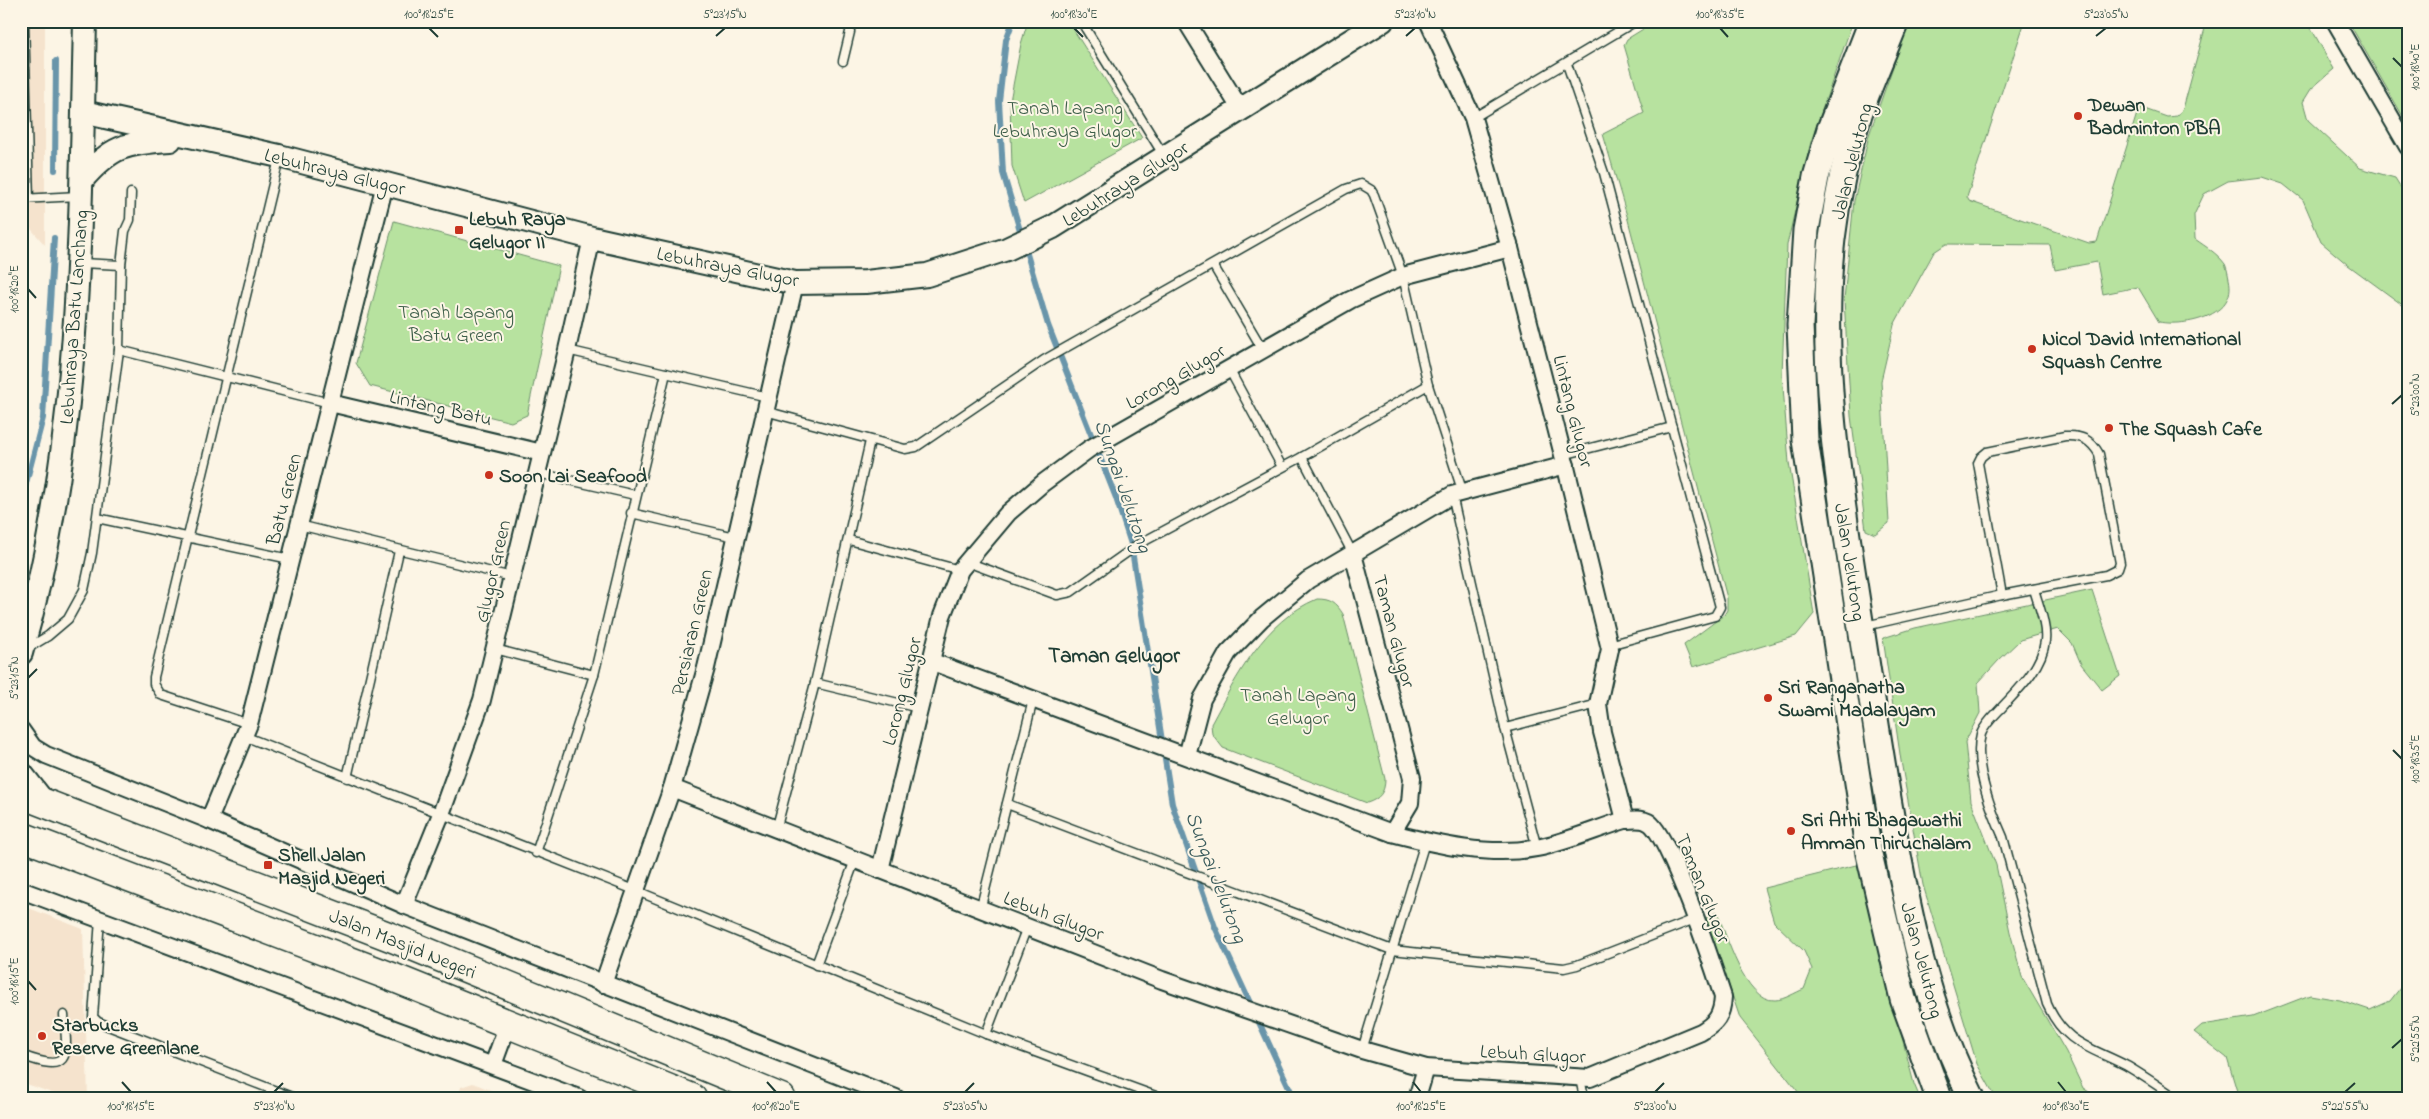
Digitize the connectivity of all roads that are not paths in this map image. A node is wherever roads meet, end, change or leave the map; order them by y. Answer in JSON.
{"nodes":[{"id":1,"x":24,"y":21,"type":"edge"},
{"id":2,"x":85,"y":21,"type":"edge"},
{"id":3,"x":850,"y":21,"type":"edge"},
{"id":4,"x":1081,"y":21,"type":"edge"},
{"id":5,"x":1186,"y":21,"type":"edge"},
{"id":6,"x":1382,"y":21,"type":"edge"},
{"id":7,"x":1428,"y":21,"type":"edge"},
{"id":8,"x":1636,"y":21,"type":"edge"},
{"id":9,"x":1872,"y":21,"type":"edge"},
{"id":10,"x":1896,"y":21,"type":"edge"},
{"id":11,"x":2335,"y":21,"type":"edge"},
{"id":12,"x":843,"y":61,"type":"dead end"},
{"id":13,"x":1567,"y":64,"type":"junction"},
{"id":14,"x":1241,"y":110,"type":"junction"},
{"id":15,"x":83,"y":112,"type":"junction"},
{"id":16,"x":1473,"y":118,"type":"junction"},
{"id":17,"x":196,"y":139,"type":"junction"},
{"id":18,"x":2408,"y":147,"type":"edge"},
{"id":19,"x":279,"y":156,"type":"junction"},
{"id":20,"x":1166,"y":158,"type":"junction"},
{"id":21,"x":385,"y":184,"type":"junction"},
{"id":22,"x":81,"y":188,"type":"junction"},
{"id":23,"x":131,"y":193,"type":"dead end"},
{"id":24,"x":25,"y":198,"type":"edge"},
{"id":25,"x":592,"y":238,"type":"junction"},
{"id":26,"x":1510,"y":248,"type":"junction"},
{"id":27,"x":78,"y":263,"type":"junction"},
{"id":28,"x":121,"y":265,"type":"junction"},
{"id":29,"x":1213,"y":265,"type":"junction"},
{"id":30,"x":1403,"y":276,"type":"junction"},
{"id":31,"x":795,"y":283,"type":"junction"},
{"id":32,"x":119,"y":350,"type":"junction"},
{"id":33,"x":567,"y":350,"type":"junction"},
{"id":34,"x":1263,"y":350,"type":"junction"},
{"id":35,"x":1228,"y":369,"type":"junction"},
{"id":36,"x":666,"y":373,"type":"junction"},
{"id":37,"x":227,"y":377,"type":"junction"},
{"id":38,"x":1428,"y":385,"type":"junction"},
{"id":39,"x":330,"y":403,"type":"junction"},
{"id":40,"x":766,"y":404,"type":"junction"},
{"id":41,"x":1672,"y":427,"type":"junction"},
{"id":42,"x":870,"y":441,"type":"junction"},
{"id":43,"x":542,"y":453,"type":"junction"},
{"id":44,"x":1302,"y":457,"type":"junction"},
{"id":45,"x":1564,"y":460,"type":"junction"},
{"id":46,"x":1282,"y":467,"type":"junction"},
{"id":47,"x":538,"y":473,"type":"junction"},
{"id":48,"x":1457,"y":492,"type":"junction"},
{"id":49,"x":635,"y":495,"type":"junction"},
{"id":50,"x":631,"y":514,"type":"junction"},
{"id":51,"x":97,"y":518,"type":"junction"},
{"id":52,"x":299,"y":525,"type":"junction"},
{"id":53,"x":188,"y":537,"type":"junction"},
{"id":54,"x":735,"y":537,"type":"junction"},
{"id":55,"x":849,"y":540,"type":"junction"},
{"id":56,"x":399,"y":551,"type":"junction"},
{"id":57,"x":1352,"y":554,"type":"junction"},
{"id":58,"x":290,"y":559,"type":"junction"},
{"id":59,"x":964,"y":566,"type":"junction"},
{"id":60,"x":512,"y":577,"type":"junction"},
{"id":61,"x":2034,"y":589,"type":"junction"},
{"id":62,"x":2002,"y":595,"type":"junction"},
{"id":63,"x":32,"y":610,"type":"junction"},
{"id":64,"x":1861,"y":628,"type":"junction"},
{"id":65,"x":21,"y":631,"type":"edge"},
{"id":66,"x":1609,"y":645,"type":"junction"},
{"id":67,"x":495,"y":649,"type":"junction"},
{"id":68,"x":22,"y":652,"type":"edge"},
{"id":69,"x":21,"y":658,"type":"edge"},
{"id":70,"x":930,"y":661,"type":"junction"},
{"id":71,"x":594,"y":675,"type":"junction"},
{"id":72,"x":815,"y":684,"type":"junction"},
{"id":73,"x":1033,"y":700,"type":"junction"},
{"id":74,"x":1598,"y":704,"type":"junction"},
{"id":75,"x":919,"y":708,"type":"junction"},
{"id":76,"x":1505,"y":728,"type":"junction"},
{"id":77,"x":21,"y":730,"type":"edge"},
{"id":78,"x":246,"y":730,"type":"junction"},
{"id":79,"x":1182,"y":754,"type":"junction"},
{"id":80,"x":21,"y":773,"type":"edge"},
{"id":81,"x":347,"y":778,"type":"junction"},
{"id":82,"x":672,"y":788,"type":"junction"},
{"id":83,"x":32,"y":798,"type":"edge"},
{"id":84,"x":1007,"y":804,"type":"junction"},
{"id":85,"x":441,"y":814,"type":"junction"},
{"id":86,"x":209,"y":820,"type":"junction"},
{"id":87,"x":1625,"y":820,"type":"junction"},
{"id":88,"x":776,"y":830,"type":"junction"},
{"id":89,"x":1392,"y":833,"type":"junction"},
{"id":90,"x":21,"y":836,"type":"edge"},
{"id":91,"x":1425,"y":842,"type":"junction"},
{"id":92,"x":1537,"y":848,"type":"junction"},
{"id":93,"x":536,"y":853,"type":"junction"},
{"id":94,"x":854,"y":860,"type":"junction"},
{"id":95,"x":880,"y":870,"type":"junction"},
{"id":96,"x":21,"y":890,"type":"edge"},
{"id":97,"x":637,"y":891,"type":"junction"},
{"id":98,"x":404,"y":905,"type":"junction"},
{"id":99,"x":980,"y":910,"type":"junction"},
{"id":100,"x":1695,"y":918,"type":"junction"},
{"id":101,"x":100,"y":919,"type":"junction"},
{"id":102,"x":1027,"y":927,"type":"junction"},
{"id":103,"x":1392,"y":950,"type":"junction"},
{"id":104,"x":816,"y":965,"type":"junction"},
{"id":105,"x":603,"y":984,"type":"junction"},
{"id":106,"x":64,"y":1015,"type":"dead end"},
{"id":107,"x":1715,"y":1023,"type":"joint"},
{"id":108,"x":508,"y":1024,"type":"junction"},
{"id":109,"x":986,"y":1034,"type":"junction"},
{"id":110,"x":1362,"y":1050,"type":"junction"},
{"id":111,"x":21,"y":1056,"type":"edge"},
{"id":112,"x":493,"y":1065,"type":"junction"},
{"id":113,"x":1426,"y":1068,"type":"junction"},
{"id":114,"x":1580,"y":1078,"type":"junction"},
{"id":115,"x":278,"y":1095,"type":"edge"},
{"id":116,"x":294,"y":1098,"type":"edge"},
{"id":117,"x":579,"y":1098,"type":"edge"},
{"id":118,"x":692,"y":1098,"type":"edge"},
{"id":119,"x":781,"y":1098,"type":"edge"},
{"id":120,"x":896,"y":1098,"type":"edge"},
{"id":121,"x":1161,"y":1098,"type":"edge"},
{"id":122,"x":1418,"y":1098,"type":"edge"},
{"id":123,"x":1584,"y":1098,"type":"edge"},
{"id":124,"x":1939,"y":1098,"type":"edge"},
{"id":125,"x":1972,"y":1098,"type":"edge"},
{"id":126,"x":2176,"y":1098,"type":"edge"}],
"edges":[{"from":1,"to":24,"type":"lane"},
{"from":2,"to":15,"type":"street","name":"Lebuhraya Batu Lanchang"},
{"from":3,"to":12,"type":"lane"},
{"from":4,"to":20,"type":"lane"},
{"from":5,"to":14,"type":"street"},
{"from":6,"to":14,"type":"street","name":"Lebuhraya Glugor"},
{"from":7,"to":16,"type":"street","name":"Lintang Glugor"},
{"from":8,"to":13,"type":"lane"},
{"from":9,"to":124,"type":"main road","name":"Jalan Jelutong"},
{"from":10,"to":64,"type":"main road","name":"Jalan Jelutong"},
{"from":11,"to":18,"type":"street"},
{"from":13,"to":16,"type":"lane"},
{"from":13,"to":41,"type":"lane"},
{"from":14,"to":20,"type":"street","name":"Lebuhraya Glugor"},
{"from":15,"to":17,"type":"street","name":"Lebuhraya Glugor"},
{"from":15,"to":22,"type":"street","name":"Lebuhraya Batu Lanchang"},
{"from":16,"to":26,"type":"street","name":"Lintang Glugor"},
{"from":17,"to":19,"type":"street","name":"Lebuhraya Glugor"},
{"from":17,"to":22,"type":"street"},
{"from":19,"to":21,"type":"street","name":"Lebuhraya Glugor"},
{"from":19,"to":37,"type":"lane"},
{"from":20,"to":31,"type":"street","name":"Lebuhraya Glugor"},
{"from":21,"to":25,"type":"street","name":"Lebuhraya Glugor"},
{"from":21,"to":39,"type":"street","name":"Batu Green"},
{"from":22,"to":24,"type":"lane"},
{"from":22,"to":27,"type":"street","name":"Lebuhraya Batu Lanchang"},
{"from":23,"to":28,"type":"lane"},
{"from":25,"to":31,"type":"street","name":"Lebuhraya Glugor"},
{"from":25,"to":33,"type":"street","name":"Glugor Green"},
{"from":26,"to":30,"type":"street","name":"Lorong Glugor"},
{"from":26,"to":45,"type":"street","name":"Lintang Glugor"},
{"from":27,"to":28,"type":"lane"},
{"from":27,"to":63,"type":"street","name":"Lebuhraya Batu Lanchang"},
{"from":28,"to":32,"type":"lane"},
{"from":29,"to":30,"type":"lane"},
{"from":29,"to":34,"type":"lane"},
{"from":29,"to":42,"type":"lane"},
{"from":30,"to":34,"type":"street","name":"Lorong Glugor"},
{"from":30,"to":38,"type":"lane"},
{"from":31,"to":40,"type":"street","name":"Persiaran Green"},
{"from":32,"to":37,"type":"lane"},
{"from":32,"to":51,"type":"lane"},
{"from":33,"to":36,"type":"lane"},
{"from":33,"to":43,"type":"street","name":"Glugor Green"},
{"from":34,"to":35,"type":"street","name":"Lorong Glugor"},
{"from":35,"to":46,"type":"lane"},
{"from":35,"to":59,"type":"street","name":"Lorong Glugor"},
{"from":36,"to":40,"type":"lane"},
{"from":36,"to":49,"type":"lane"},
{"from":37,"to":39,"type":"lane"},
{"from":37,"to":53,"type":"lane"},
{"from":38,"to":44,"type":"lane"},
{"from":38,"to":48,"type":"lane"},
{"from":39,"to":43,"type":"street","name":"Lintang Batu"},
{"from":39,"to":52,"type":"street","name":"Batu Green"},
{"from":40,"to":42,"type":"lane"},
{"from":40,"to":54,"type":"street","name":"Persiaran Green"},
{"from":41,"to":45,"type":"lane"},
{"from":41,"to":66,"type":"lane"},
{"from":42,"to":55,"type":"lane"},
{"from":43,"to":47,"type":"street","name":"Glugor Green"},
{"from":44,"to":46,"type":"lane"},
{"from":44,"to":57,"type":"lane"},
{"from":45,"to":48,"type":"street","name":"Taman Glugor"},
{"from":45,"to":66,"type":"street","name":"Lintang Glugor"},
{"from":46,"to":59,"type":"lane"},
{"from":47,"to":49,"type":"lane"},
{"from":47,"to":60,"type":"street","name":"Glugor Green"},
{"from":48,"to":57,"type":"street","name":"Taman Glugor"},
{"from":48,"to":76,"type":"lane"},
{"from":49,"to":50,"type":"lane"},
{"from":50,"to":54,"type":"lane"},
{"from":50,"to":71,"type":"lane"},
{"from":51,"to":53,"type":"lane"},
{"from":51,"to":68,"type":"lane"},
{"from":52,"to":56,"type":"lane"},
{"from":52,"to":58,"type":"street","name":"Batu Green"},
{"from":53,"to":58,"type":"lane"},
{"from":53,"to":78,"type":"lane"},
{"from":54,"to":82,"type":"street","name":"Persiaran Green"},
{"from":55,"to":59,"type":"lane"},
{"from":55,"to":72,"type":"lane"},
{"from":56,"to":60,"type":"lane"},
{"from":56,"to":81,"type":"lane"},
{"from":57,"to":79,"type":"street","name":"Taman Glugor"},
{"from":57,"to":89,"type":"street","name":"Taman Glugor"},
{"from":58,"to":78,"type":"street","name":"Batu Green"},
{"from":59,"to":70,"type":"street","name":"Lorong Glugor"},
{"from":60,"to":67,"type":"street","name":"Glugor Green"},
{"from":61,"to":62,"type":"lane"},
{"from":61,"to":62,"type":"lane"},
{"from":61,"to":126,"type":"lane"},
{"from":62,"to":64,"type":"lane"},
{"from":63,"to":65,"type":"street","name":"Lebuhraya Batu Lanchang"},
{"from":63,"to":68,"type":"street","name":"Lebuhraya Batu Lanchang"},
{"from":64,"to":125,"type":"main road","name":"Jalan Jelutong"},
{"from":66,"to":74,"type":"street","name":"Lintang Glugor"},
{"from":67,"to":71,"type":"lane"},
{"from":67,"to":85,"type":"street","name":"Glugor Green"},
{"from":68,"to":69,"type":"street"},
{"from":70,"to":73,"type":"street","name":"Taman Glugor"},
{"from":70,"to":75,"type":"street","name":"Lorong Glugor"},
{"from":71,"to":93,"type":"lane"},
{"from":72,"to":75,"type":"lane"},
{"from":72,"to":88,"type":"lane"},
{"from":73,"to":79,"type":"street","name":"Taman Glugor"},
{"from":73,"to":84,"type":"lane"},
{"from":74,"to":76,"type":"lane"},
{"from":74,"to":87,"type":"street","name":"Lintang Glugor"},
{"from":75,"to":95,"type":"street","name":"Lorong Glugor"},
{"from":76,"to":92,"type":"lane"},
{"from":77,"to":86,"type":"street"},
{"from":78,"to":81,"type":"lane"},
{"from":78,"to":86,"type":"street","name":"Batu Green"},
{"from":79,"to":89,"type":"street","name":"Taman Glugor"},
{"from":80,"to":83,"type":"street"},
{"from":81,"to":85,"type":"lane"},
{"from":82,"to":88,"type":"street","name":"Lebuh Glugor"},
{"from":82,"to":97,"type":"street","name":"Persiaran Green"},
{"from":83,"to":119,"type":"highway","name":"Jalan Masjid Negeri"},
{"from":84,"to":99,"type":"lane"},
{"from":84,"to":103,"type":"lane"},
{"from":85,"to":93,"type":"lane"},
{"from":85,"to":98,"type":"street","name":"Glugor Green"},
{"from":86,"to":98,"type":"street"},
{"from":87,"to":92,"type":"street","name":"Taman Glugor"},
{"from":87,"to":100,"type":"street","name":"Taman Glugor"},
{"from":88,"to":94,"type":"street","name":"Lebuh Glugor"},
{"from":89,"to":91,"type":"street","name":"Taman Glugor"},
{"from":90,"to":108,"type":"highway","name":"Jalan Masjid Negeri"},
{"from":91,"to":92,"type":"street","name":"Taman Glugor"},
{"from":91,"to":103,"type":"lane"},
{"from":93,"to":97,"type":"lane"},
{"from":94,"to":95,"type":"street","name":"Lebuh Glugor"},
{"from":94,"to":104,"type":"lane"},
{"from":95,"to":99,"type":"street","name":"Lebuh Glugor"},
{"from":96,"to":101,"type":"street"},
{"from":97,"to":104,"type":"lane"},
{"from":97,"to":105,"type":"street","name":"Persiaran Green"},
{"from":98,"to":105,"type":"street"},
{"from":99,"to":102,"type":"street","name":"Lebuh Glugor"},
{"from":100,"to":103,"type":"lane"},
{"from":100,"to":107,"type":"street","name":"Taman Glugor"},
{"from":101,"to":112,"type":"street"},
{"from":101,"to":115,"type":"lane"},
{"from":102,"to":109,"type":"lane"},
{"from":102,"to":110,"type":"street","name":"Lebuh Glugor"},
{"from":103,"to":110,"type":"lane"},
{"from":104,"to":109,"type":"lane"},
{"from":105,"to":120,"type":"street"},
{"from":106,"to":111,"type":"lane"},
{"from":107,"to":114,"type":"street","name":"Lebuh Glugor"},
{"from":108,"to":112,"type":"street"},
{"from":108,"to":118,"type":"highway","name":"Jalan Masjid Negeri"},
{"from":109,"to":121,"type":"lane"},
{"from":110,"to":113,"type":"street","name":"Lebuh Glugor"},
{"from":112,"to":117,"type":"street"},
{"from":113,"to":114,"type":"street","name":"Lebuh Glugor"},
{"from":113,"to":122,"type":"street"},
{"from":114,"to":123,"type":"lane"},
{"from":115,"to":116,"type":"lane"}]}
